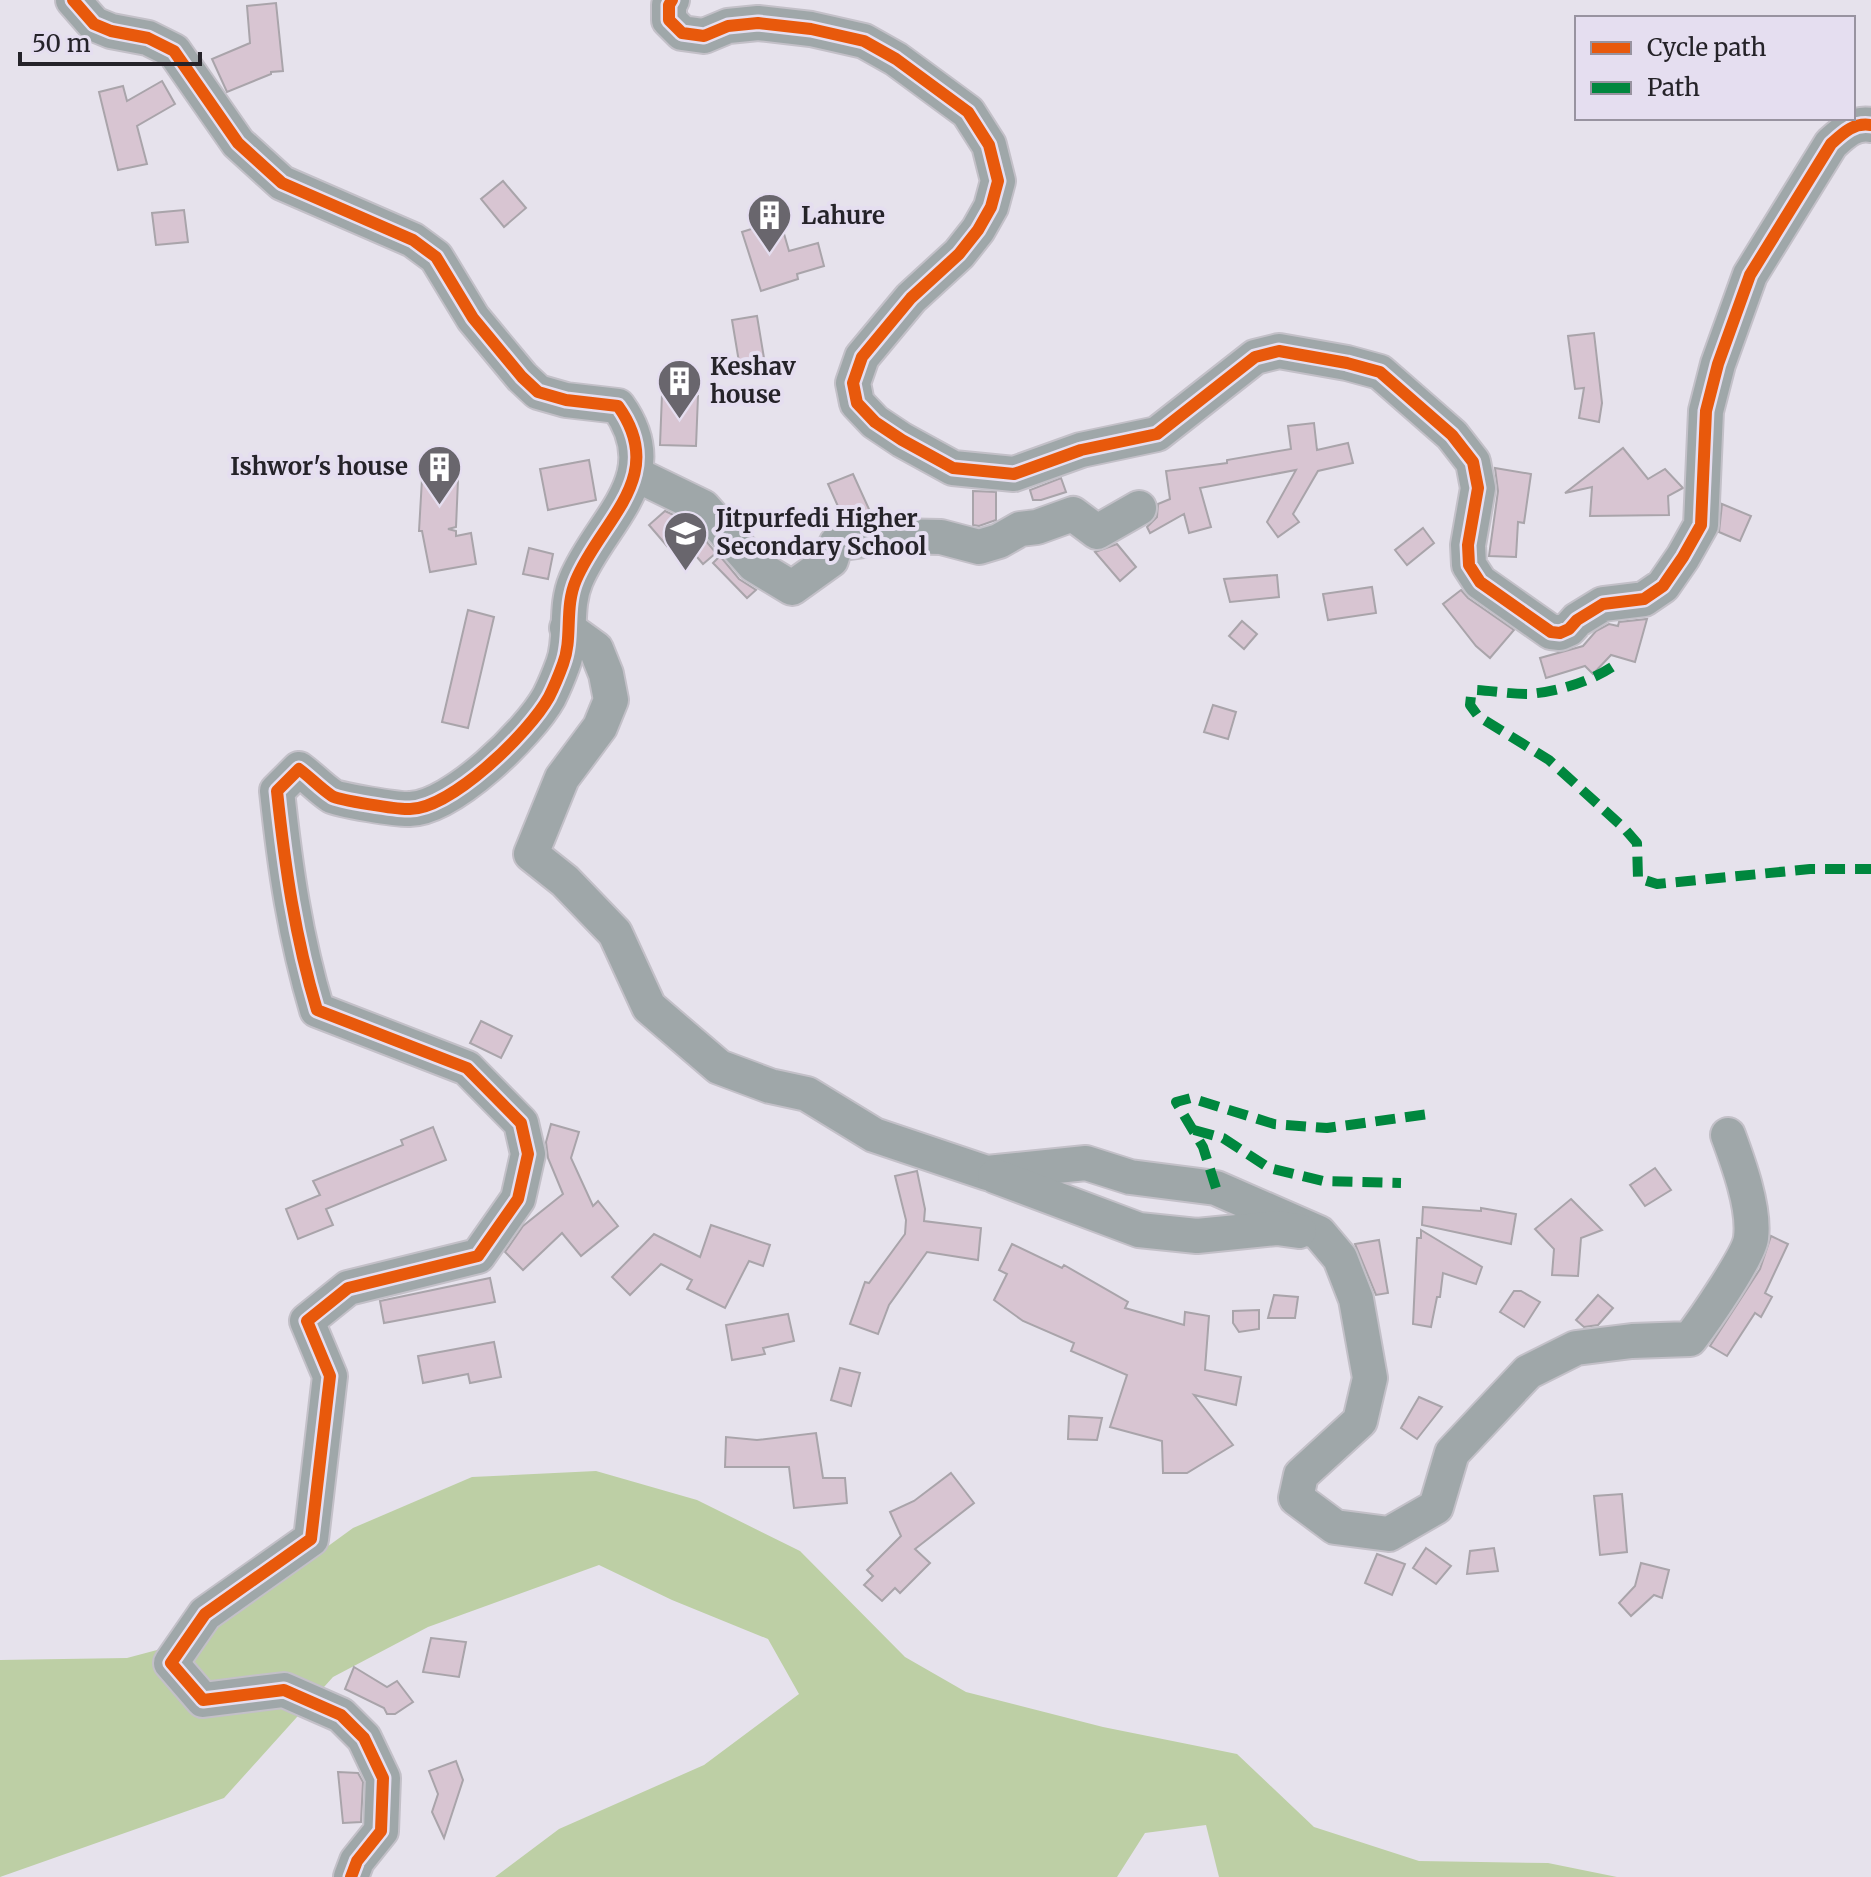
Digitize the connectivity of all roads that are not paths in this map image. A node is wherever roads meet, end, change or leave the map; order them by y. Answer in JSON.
{"nodes":[{"id":1,"x":73,"y":0,"type":"edge"},
{"id":2,"x":672,"y":0,"type":"edge"},
{"id":3,"x":1871,"y":125,"type":"edge"},
{"id":4,"x":635,"y":474,"type":"junction"},
{"id":5,"x":1139,"y":508,"type":"dead end"},
{"id":6,"x":567,"y":628,"type":"junction"},
{"id":7,"x":1728,"y":1135,"type":"dead end"},
{"id":8,"x":987,"y":1173,"type":"junction"},
{"id":9,"x":1319,"y":1233,"type":"junction"},
{"id":10,"x":351,"y":1877,"type":"edge"}],
"edges":[{"from":1,"to":4,"type":"street"},
{"from":2,"to":3,"type":"street"},
{"from":4,"to":5,"type":"street"},
{"from":4,"to":6,"type":"street"},
{"from":6,"to":8,"type":"street"},
{"from":6,"to":10,"type":"street"},
{"from":7,"to":9,"type":"street"},
{"from":8,"to":9,"type":"street"},
{"from":8,"to":9,"type":"street"}]}
